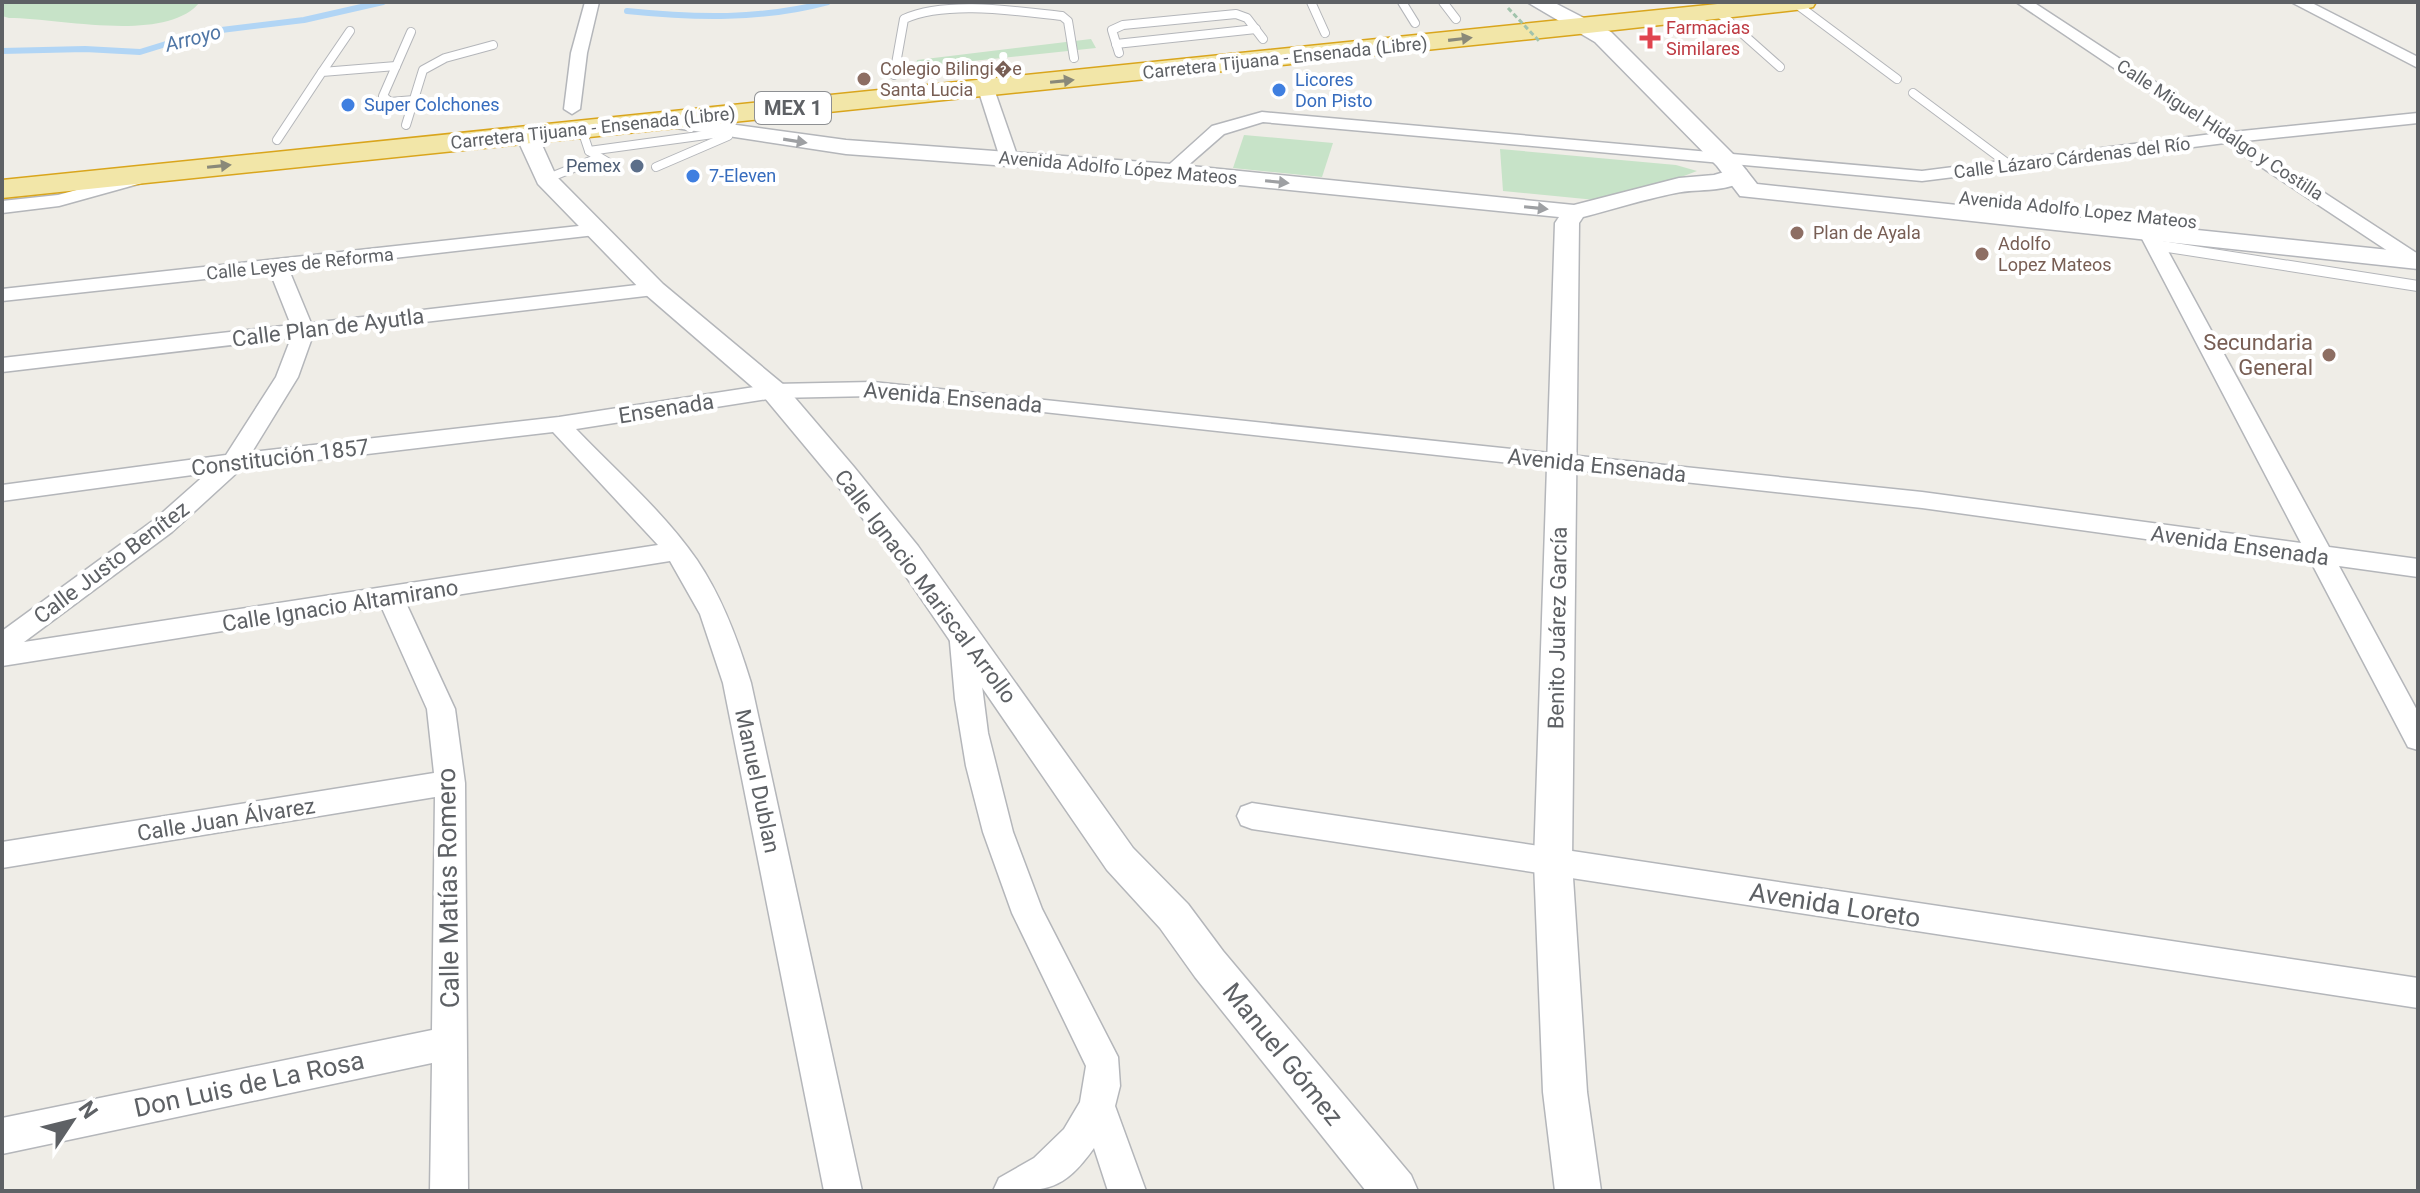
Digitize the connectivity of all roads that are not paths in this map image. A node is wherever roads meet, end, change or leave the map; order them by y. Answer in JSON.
{"nodes":[{"id":1,"x":592,"y":2,"type":"edge"},
{"id":2,"x":1311,"y":2,"type":"edge"},
{"id":3,"x":1623,"y":2,"type":"edge"},
{"id":4,"x":1804,"y":2,"type":"edge"},
{"id":5,"x":2023,"y":2,"type":"edge"},
{"id":6,"x":2298,"y":2,"type":"edge"},
{"id":7,"x":1795,"y":3,"type":"edge"},
{"id":8,"x":1543,"y":6,"type":"edge"},
{"id":9,"x":1449,"y":10,"type":"edge"},
{"id":10,"x":1717,"y":11,"type":"junction"},
{"id":11,"x":1409,"y":13,"type":"edge"},
{"id":12,"x":1585,"y":26,"type":"junction"},
{"id":13,"x":350,"y":31,"type":"dead end"},
{"id":14,"x":411,"y":32,"type":"dead end"},
{"id":15,"x":1325,"y":33,"type":"junction"},
{"id":16,"x":493,"y":45,"type":"dead end"},
{"id":17,"x":1074,"y":58,"type":"junction"},
{"id":18,"x":2418,"y":63,"type":"edge"},
{"id":19,"x":396,"y":66,"type":"junction"},
{"id":20,"x":1780,"y":67,"type":"dead end"},
{"id":21,"x":322,"y":72,"type":"junction"},
{"id":22,"x":894,"y":75,"type":"junction"},
{"id":23,"x":1897,"y":79,"type":"dead end"},
{"id":24,"x":986,"y":89,"type":"junction"},
{"id":25,"x":1913,"y":93,"type":"dead end"},
{"id":26,"x":2418,"y":118,"type":"edge"},
{"id":27,"x":663,"y":121,"type":"junction"},
{"id":28,"x":416,"y":123,"type":"junction"},
{"id":29,"x":581,"y":130,"type":"junction"},
{"id":30,"x":738,"y":131,"type":"junction"},
{"id":31,"x":527,"y":136,"type":"junction"},
{"id":32,"x":2231,"y":137,"type":"junction"},
{"id":33,"x":277,"y":140,"type":"junction"},
{"id":34,"x":598,"y":158,"type":"junction"},
{"id":35,"x":1009,"y":158,"type":"junction"},
{"id":36,"x":614,"y":166,"type":"dead end"},
{"id":37,"x":2011,"y":166,"type":"junction"},
{"id":38,"x":2,"y":167,"type":"edge"},
{"id":39,"x":656,"y":167,"type":"dead end"},
{"id":40,"x":1171,"y":171,"type":"junction"},
{"id":41,"x":158,"y":173,"type":"junction"},
{"id":42,"x":1732,"y":177,"type":"junction"},
{"id":43,"x":546,"y":179,"type":"junction"},
{"id":44,"x":2,"y":189,"type":"edge"},
{"id":45,"x":2,"y":207,"type":"edge"},
{"id":46,"x":1574,"y":212,"type":"junction"},
{"id":47,"x":597,"y":230,"type":"junction"},
{"id":48,"x":2152,"y":239,"type":"junction"},
{"id":49,"x":2391,"y":242,"type":"junction"},
{"id":50,"x":2418,"y":263,"type":"edge"},
{"id":51,"x":278,"y":266,"type":"junction"},
{"id":52,"x":654,"y":289,"type":"junction"},
{"id":53,"x":2,"y":295,"type":"edge"},
{"id":54,"x":304,"y":330,"type":"junction"},
{"id":55,"x":2,"y":365,"type":"edge"},
{"id":56,"x":774,"y":391,"type":"junction"},
{"id":57,"x":559,"y":424,"type":"junction"},
{"id":58,"x":1560,"y":460,"type":"junction"},
{"id":59,"x":234,"y":462,"type":"junction"},
{"id":60,"x":2,"y":493,"type":"edge"},
{"id":61,"x":677,"y":551,"type":"junction"},
{"id":62,"x":2318,"y":556,"type":"junction"},
{"id":63,"x":2418,"y":568,"type":"edge"},
{"id":64,"x":390,"y":597,"type":"junction"},
{"id":65,"x":962,"y":631,"type":"junction"},
{"id":66,"x":2,"y":645,"type":"edge"},
{"id":67,"x":2,"y":656,"type":"edge"},
{"id":68,"x":2418,"y":739,"type":"edge"},
{"id":69,"x":450,"y":783,"type":"junction"},
{"id":70,"x":1252,"y":816,"type":"dead end"},
{"id":71,"x":2,"y":855,"type":"edge"},
{"id":72,"x":1553,"y":862,"type":"junction"},
{"id":73,"x":1174,"y":916,"type":"joint"},
{"id":74,"x":2418,"y":993,"type":"edge"},
{"id":75,"x":449,"y":1043,"type":"junction"},
{"id":76,"x":1098,"y":1108,"type":"junction"},
{"id":77,"x":2,"y":1136,"type":"edge"},
{"id":78,"x":449,"y":1191,"type":"edge"},
{"id":79,"x":843,"y":1191,"type":"edge"},
{"id":80,"x":1012,"y":1191,"type":"edge"},
{"id":81,"x":1127,"y":1191,"type":"edge"},
{"id":82,"x":1395,"y":1191,"type":"edge"},
{"id":83,"x":1578,"y":1191,"type":"edge"}],
"edges":[{"from":1,"to":29,"type":"street"},
{"from":2,"to":15,"type":"lane"},
{"from":3,"to":8,"type":"highway","name":"Carretera Tijuana - Ensenada (Libre)","number":"MEX 1"},
{"from":4,"to":7,"type":"highway","name":"Carretera Tijuana - Ensenada (Libre)","number":"MEX 1"},
{"from":5,"to":32,"type":"street","name":"Calle Miguel Hidalgo y Costilla"},
{"from":6,"to":18,"type":"street"},
{"from":7,"to":10,"type":"highway","name":"Carretera Tijuana - Ensenada (Libre)","number":"MEX 1"},
{"from":7,"to":23,"type":"lane"},
{"from":8,"to":9,"type":"highway","name":"Carretera Tijuana - Ensenada (Libre)","number":"MEX 1"},
{"from":8,"to":12,"type":"main road"},
{"from":9,"to":11,"type":"highway","name":"Carretera Tijuana - Ensenada (Libre)","number":"MEX 1"},
{"from":10,"to":12,"type":"highway","name":"Carretera Tijuana - Ensenada (Libre)","number":"MEX 1"},
{"from":10,"to":20,"type":"lane"},
{"from":11,"to":15,"type":"highway","name":"Carretera Tijuana - Ensenada (Libre)","number":"MEX 1"},
{"from":24,"to":12,"type":"highway","name":"Carretera Tijuana - Ensenada (Libre)","number":"MEX 1","one_way":true},
{"from":12,"to":42,"type":"main road"},
{"from":13,"to":21,"type":"lane"},
{"from":14,"to":19,"type":"lane"},
{"from":15,"to":17,"type":"highway","name":"Carretera Tijuana - Ensenada (Libre)","number":"MEX 1"},
{"from":16,"to":28,"type":"lane"},
{"from":17,"to":22,"type":"highway","name":"Carretera Tijuana - Ensenada (Libre)","number":"MEX 1"},
{"from":17,"to":22,"type":"lane"},
{"from":19,"to":21,"type":"lane"},
{"from":19,"to":28,"type":"lane"},
{"from":21,"to":33,"type":"lane"},
{"from":22,"to":29,"type":"highway","name":"Carretera Tijuana - Ensenada (Libre)","number":"MEX 1"},
{"from":24,"to":27,"type":"highway","name":"Carretera Tijuana - Ensenada (Libre)","number":"MEX 1"},
{"from":24,"to":35,"type":"street"},
{"from":25,"to":37,"type":"lane"},
{"from":26,"to":32,"type":"street","name":"Calle Lázaro Cárdenas del Río"},
{"from":27,"to":29,"type":"highway","name":"Carretera Tijuana - Ensenada (Libre)","number":"MEX 1"},
{"from":27,"to":30,"type":"street","name":"Avenida Adolfo López Mateos"},
{"from":28,"to":29,"type":"highway","name":"Carretera Tijuana - Ensenada (Libre)","number":"MEX 1"},
{"from":28,"to":31,"type":"highway","name":"Carretera Tijuana - Ensenada (Libre)","number":"MEX 1"},
{"from":28,"to":33,"type":"highway","name":"Carretera Tijuana - Ensenada (Libre)","number":"MEX 1"},
{"from":41,"to":28,"type":"highway","name":"Carretera Tijuana - Ensenada (Libre)","number":"MEX 1","one_way":true},
{"from":29,"to":30,"type":"lane"},
{"from":29,"to":31,"type":"highway","name":"Carretera Tijuana - Ensenada (Libre)","number":"MEX 1"},
{"from":29,"to":34,"type":"lane"},
{"from":30,"to":35,"type":"street","name":"Avenida Adolfo López Mateos","one_way":true},
{"from":30,"to":39,"type":"lane"},
{"from":31,"to":43,"type":"street","name":"Calle Ignacio Mariscal Arrollo"},
{"from":32,"to":37,"type":"street","name":"Calle Lázaro Cárdenas del Río"},
{"from":32,"to":49,"type":"street","name":"Calle Miguel Hidalgo y Costilla"},
{"from":33,"to":38,"type":"highway","name":"Carretera Tijuana - Ensenada (Libre)","number":"MEX 1"},
{"from":34,"to":36,"type":"lane"},
{"from":34,"to":43,"type":"lane"},
{"from":35,"to":40,"type":"street","name":"Avenida Adolfo López Mateos"},
{"from":37,"to":42,"type":"street","name":"Calle Lázaro Cárdenas del Río"},
{"from":40,"to":42,"type":"street"},
{"from":40,"to":46,"type":"street","name":"Avenida Adolfo López Mateos","one_way":true},
{"from":41,"to":44,"type":"highway","name":"Carretera Tijuana - Ensenada (Libre)","number":"MEX 1"},
{"from":41,"to":45,"type":"street"},
{"from":42,"to":46,"type":"street"},
{"from":42,"to":48,"type":"main road","name":"Avenida Adolfo Lopez Mateos"},
{"from":42,"to":49,"type":"main road","name":"Avenida Adolfo Lopez Mateos"},
{"from":43,"to":47,"type":"street","name":"Calle Ignacio Mariscal Arrollo"},
{"from":46,"to":58,"type":"street","name":"Benito Juárez García"},
{"from":47,"to":51,"type":"street","name":"Calle Leyes de Reforma"},
{"from":47,"to":52,"type":"street","name":"Calle Ignacio Mariscal Arrollo"},
{"from":48,"to":50,"type":"main road","name":"Avenida Adolfo Lopez Mateos"},
{"from":48,"to":62,"type":"street"},
{"from":49,"to":50,"type":"main road","name":"Avenida Adolfo Lopez Mateos"},
{"from":51,"to":53,"type":"street","name":"Calle Leyes de Reforma"},
{"from":51,"to":54,"type":"street"},
{"from":52,"to":54,"type":"street","name":"Calle Plan de Ayutla"},
{"from":52,"to":56,"type":"street","name":"Calle Ignacio Mariscal Arrollo"},
{"from":54,"to":55,"type":"street","name":"Calle Plan de Ayutla"},
{"from":54,"to":59,"type":"street","name":"Calle Justo Benítez"},
{"from":56,"to":57,"type":"street","name":"Ensenada"},
{"from":56,"to":58,"type":"street","name":"Avenida Ensenada"},
{"from":56,"to":65,"type":"street","name":"Calle Ignacio Mariscal Arrollo"},
{"from":57,"to":59,"type":"street","name":"Constitución 1857"},
{"from":57,"to":61,"type":"street","name":"Manuel Dublan"},
{"from":58,"to":62,"type":"street","name":"Avenida Ensenada"},
{"from":58,"to":72,"type":"street","name":"Benito Juárez García"},
{"from":59,"to":60,"type":"street","name":"Constitución 1857"},
{"from":59,"to":66,"type":"street","name":"Calle Justo Benítez"},
{"from":61,"to":64,"type":"street","name":"Calle Ignacio Altamirano"},
{"from":61,"to":79,"type":"street","name":"Manuel Dublan"},
{"from":62,"to":63,"type":"street","name":"Avenida Ensenada"},
{"from":62,"to":68,"type":"street"},
{"from":64,"to":67,"type":"street","name":"Calle Ignacio Altamirano"},
{"from":64,"to":69,"type":"street","name":"Calle Matías Romero"},
{"from":65,"to":73,"type":"street","name":"Calle Ignacio Mariscal Arrollo"},
{"from":65,"to":76,"type":"street"},
{"from":69,"to":71,"type":"street","name":"Calle Juan Álvarez"},
{"from":69,"to":75,"type":"street","name":"Calle Matías Romero"},
{"from":70,"to":72,"type":"street","name":"Avenida Loreto"},
{"from":72,"to":74,"type":"street","name":"Avenida Loreto"},
{"from":72,"to":83,"type":"street","name":"Benito Juárez García"},
{"from":73,"to":82,"type":"street","name":"Manuel Gómez"},
{"from":75,"to":77,"type":"street","name":"Don Luis de La Rosa"},
{"from":75,"to":78,"type":"street","name":"Calle Matías Romero"},
{"from":76,"to":80,"type":"street"},
{"from":76,"to":81,"type":"street"}]}
